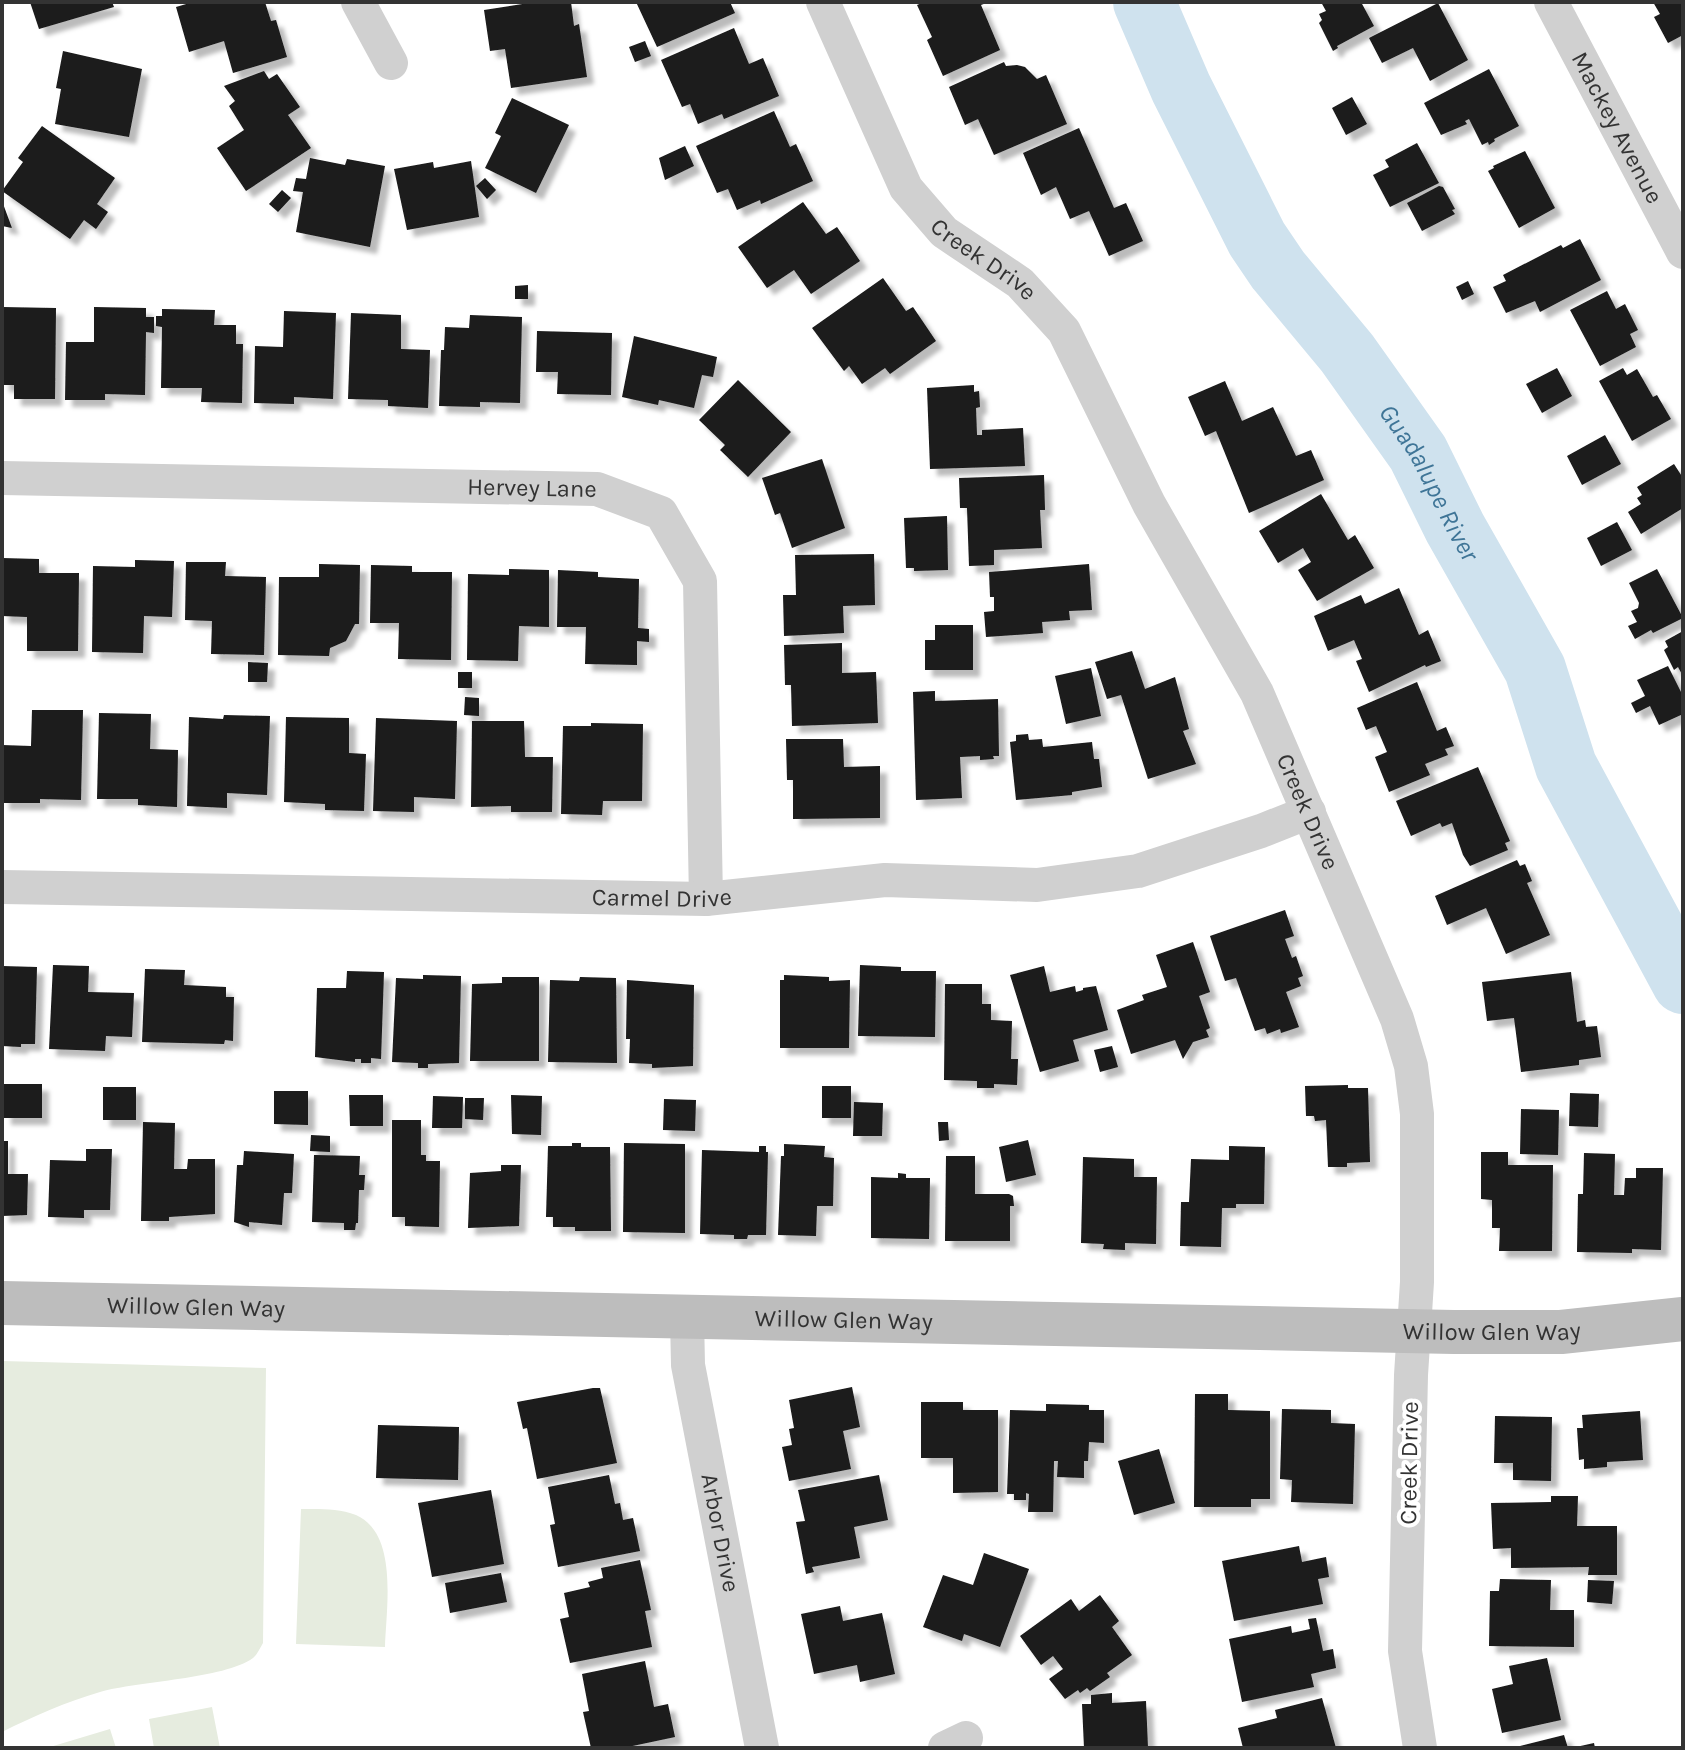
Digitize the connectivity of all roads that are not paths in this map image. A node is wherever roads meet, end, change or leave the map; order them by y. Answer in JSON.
{"nodes":[{"id":1,"x":358,"y":2,"type":"edge"},
{"id":2,"x":823,"y":2,"type":"edge"},
{"id":3,"x":1551,"y":2,"type":"edge"},
{"id":4,"x":391,"y":63,"type":"dead end"},
{"id":5,"x":1683,"y":252,"type":"edge"},
{"id":6,"x":2,"y":478,"type":"edge"},
{"id":7,"x":1309,"y":812,"type":"junction"},
{"id":8,"x":2,"y":887,"type":"edge"},
{"id":9,"x":706,"y":899,"type":"junction"},
{"id":10,"x":2,"y":1303,"type":"edge"},
{"id":11,"x":687,"y":1318,"type":"junction"},
{"id":12,"x":1683,"y":1319,"type":"edge"},
{"id":13,"x":1413,"y":1331,"type":"junction"},
{"id":14,"x":762,"y":1748,"type":"edge"},
{"id":15,"x":1420,"y":1748,"type":"edge"}],
"edges":[{"from":1,"to":4,"type":"street"},
{"from":2,"to":7,"type":"street","name":"Creek Drive"},
{"from":3,"to":5,"type":"street","name":"Mackey Avenue"},
{"from":6,"to":9,"type":"street","name":"Hervey Lane"},
{"from":7,"to":9,"type":"street","name":"Carmel Drive"},
{"from":7,"to":13,"type":"street","name":"Creek Drive"},
{"from":8,"to":9,"type":"street","name":"Carmel Drive"},
{"from":10,"to":11,"type":"street","name":"Willow Glen Way"},
{"from":11,"to":13,"type":"street","name":"Willow Glen Way"},
{"from":11,"to":14,"type":"street","name":"Arbor Drive"},
{"from":12,"to":13,"type":"street","name":"Willow Glen Way"},
{"from":13,"to":15,"type":"street","name":"Creek Drive"}]}
